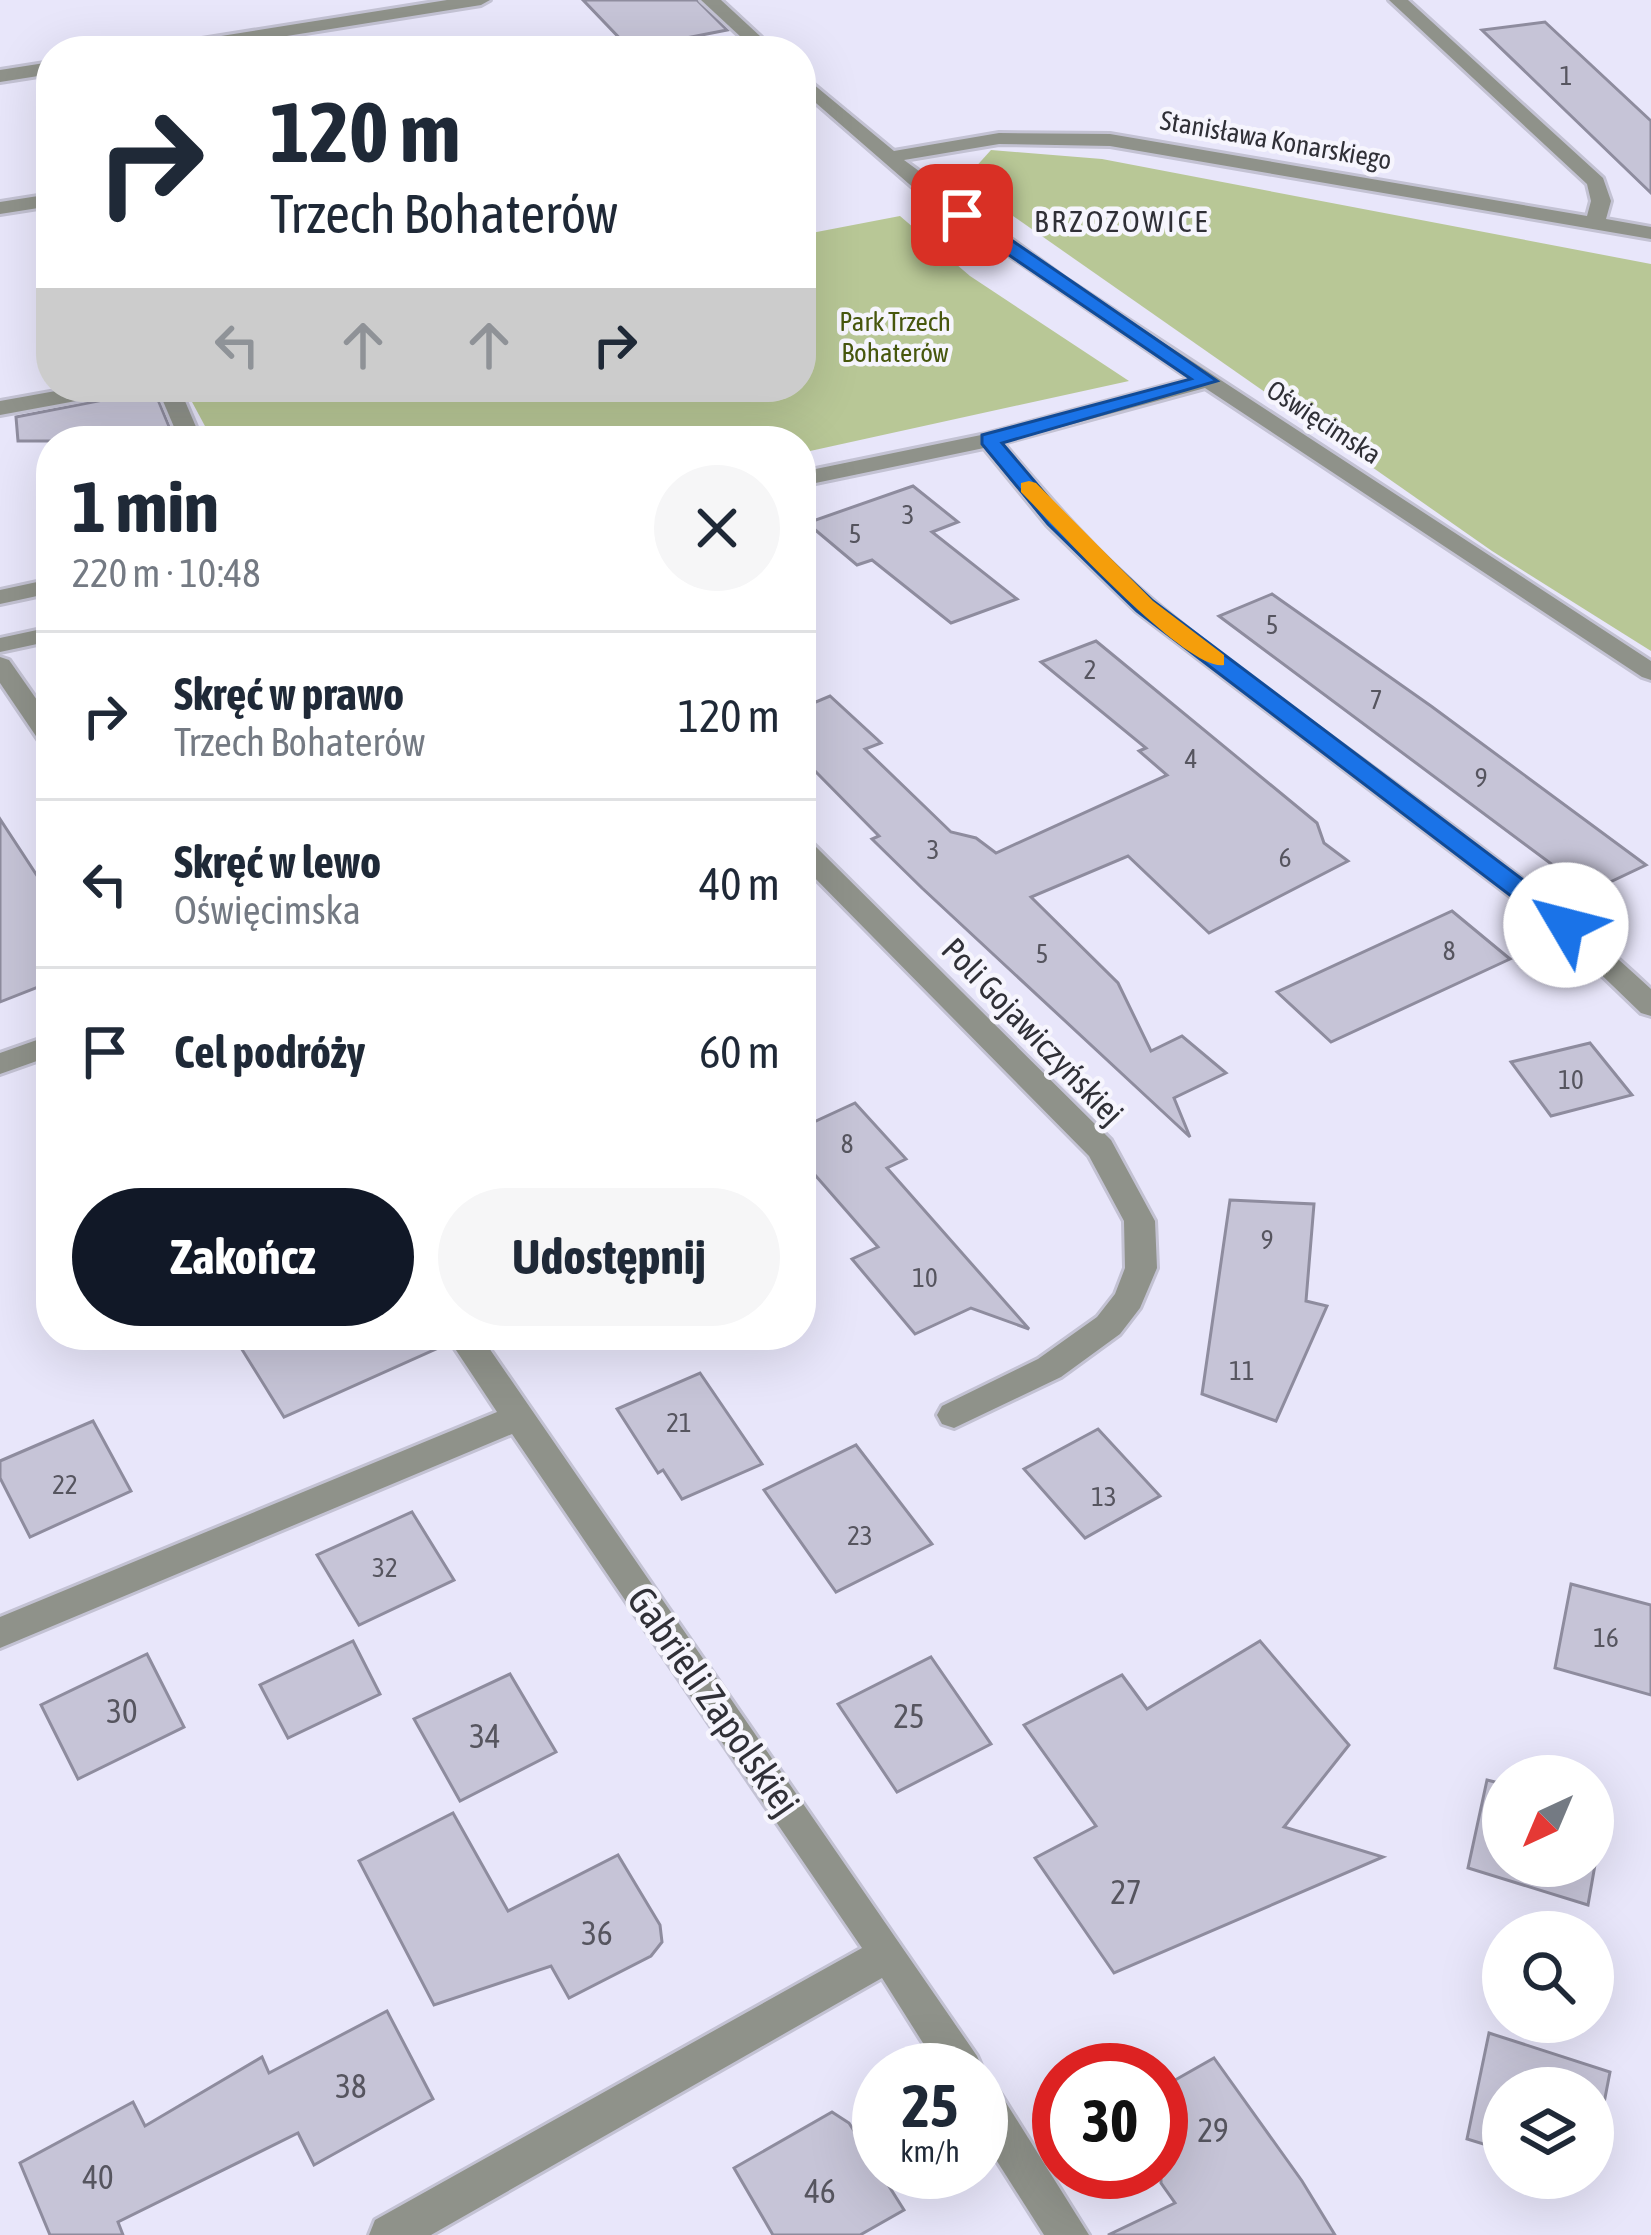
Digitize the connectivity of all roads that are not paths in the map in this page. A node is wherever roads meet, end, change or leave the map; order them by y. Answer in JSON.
{"nodes":[{"id":1,"x":481,"y":0,"type":"edge"},
{"id":2,"x":710,"y":0,"type":"edge"},
{"id":3,"x":1398,"y":0,"type":"edge"},
{"id":4,"x":253,"y":36,"type":"edge"},
{"id":5,"x":750,"y":36,"type":"edge"},
{"id":6,"x":36,"y":70,"type":"edge"},
{"id":7,"x":0,"y":76,"type":"edge"},
{"id":8,"x":816,"y":93,"type":"edge"},
{"id":9,"x":891,"y":157,"type":"junction"},
{"id":10,"x":36,"y":202,"type":"edge"},
{"id":11,"x":0,"y":208,"type":"edge"},
{"id":12,"x":1595,"y":222,"type":"junction"},
{"id":13,"x":1651,"y":233,"type":"edge"},
{"id":14,"x":1207,"y":381,"type":"junction"},
{"id":15,"x":36,"y":401,"type":"edge"},
{"id":16,"x":0,"y":408,"type":"edge"},
{"id":17,"x":989,"y":440,"type":"junction"},
{"id":18,"x":816,"y":475,"type":"edge"},
{"id":19,"x":36,"y":589,"type":"edge"},
{"id":20,"x":0,"y":597,"type":"edge"},
{"id":21,"x":36,"y":637,"type":"edge"},
{"id":22,"x":0,"y":645,"type":"edge"},
{"id":23,"x":0,"y":665,"type":"edge"},
{"id":24,"x":1651,"y":672,"type":"edge"},
{"id":25,"x":36,"y":717,"type":"edge"},
{"id":26,"x":816,"y":863,"type":"edge"},
{"id":27,"x":1651,"y":1006,"type":"edge"},
{"id":28,"x":36,"y":1051,"type":"edge"},
{"id":29,"x":0,"y":1064,"type":"edge"},
{"id":30,"x":472,"y":1350,"type":"edge"},
{"id":31,"x":954,"y":1415,"type":"dead end"},
{"id":32,"x":518,"y":1417,"type":"junction"},
{"id":33,"x":0,"y":1633,"type":"edge"},
{"id":34,"x":888,"y":1954,"type":"junction"},
{"id":35,"x":946,"y":2043,"type":"edge"},
{"id":36,"x":1008,"y":2141,"type":"edge"},
{"id":37,"x":390,"y":2235,"type":"edge"},
{"id":38,"x":1068,"y":2235,"type":"edge"}],
"edges":[{"from":1,"to":4,"type":"street"},
{"from":2,"to":5,"type":"street"},
{"from":3,"to":12,"type":"street"},
{"from":6,"to":7,"type":"street"},
{"from":8,"to":9,"type":"street","name":"Oświęcimska"},
{"from":9,"to":12,"type":"street","name":"Stanisława Konarskiego"},
{"from":9,"to":14,"type":"street","name":"Oświęcimska"},
{"from":10,"to":11,"type":"street"},
{"from":12,"to":13,"type":"street","name":"Stanisława Konarskiego"},
{"from":14,"to":17,"type":"street"},
{"from":14,"to":24,"type":"street","name":"Oświęcimska"},
{"from":15,"to":16,"type":"street"},
{"from":17,"to":18,"type":"street"},
{"from":17,"to":27,"type":"street"},
{"from":19,"to":20,"type":"street"},
{"from":21,"to":22,"type":"street"},
{"from":23,"to":25,"type":"street"},
{"from":26,"to":31,"type":"street","name":"Poli Gojawiczyńskiej"},
{"from":28,"to":29,"type":"street"},
{"from":30,"to":32,"type":"street","name":"Gabrieli Zapolskiej"},
{"from":32,"to":33,"type":"street"},
{"from":32,"to":34,"type":"street","name":"Gabrieli Zapolskiej"},
{"from":34,"to":35,"type":"street","name":"Gabrieli Zapolskiej"},
{"from":34,"to":37,"type":"street"},
{"from":36,"to":38,"type":"street"}]}
